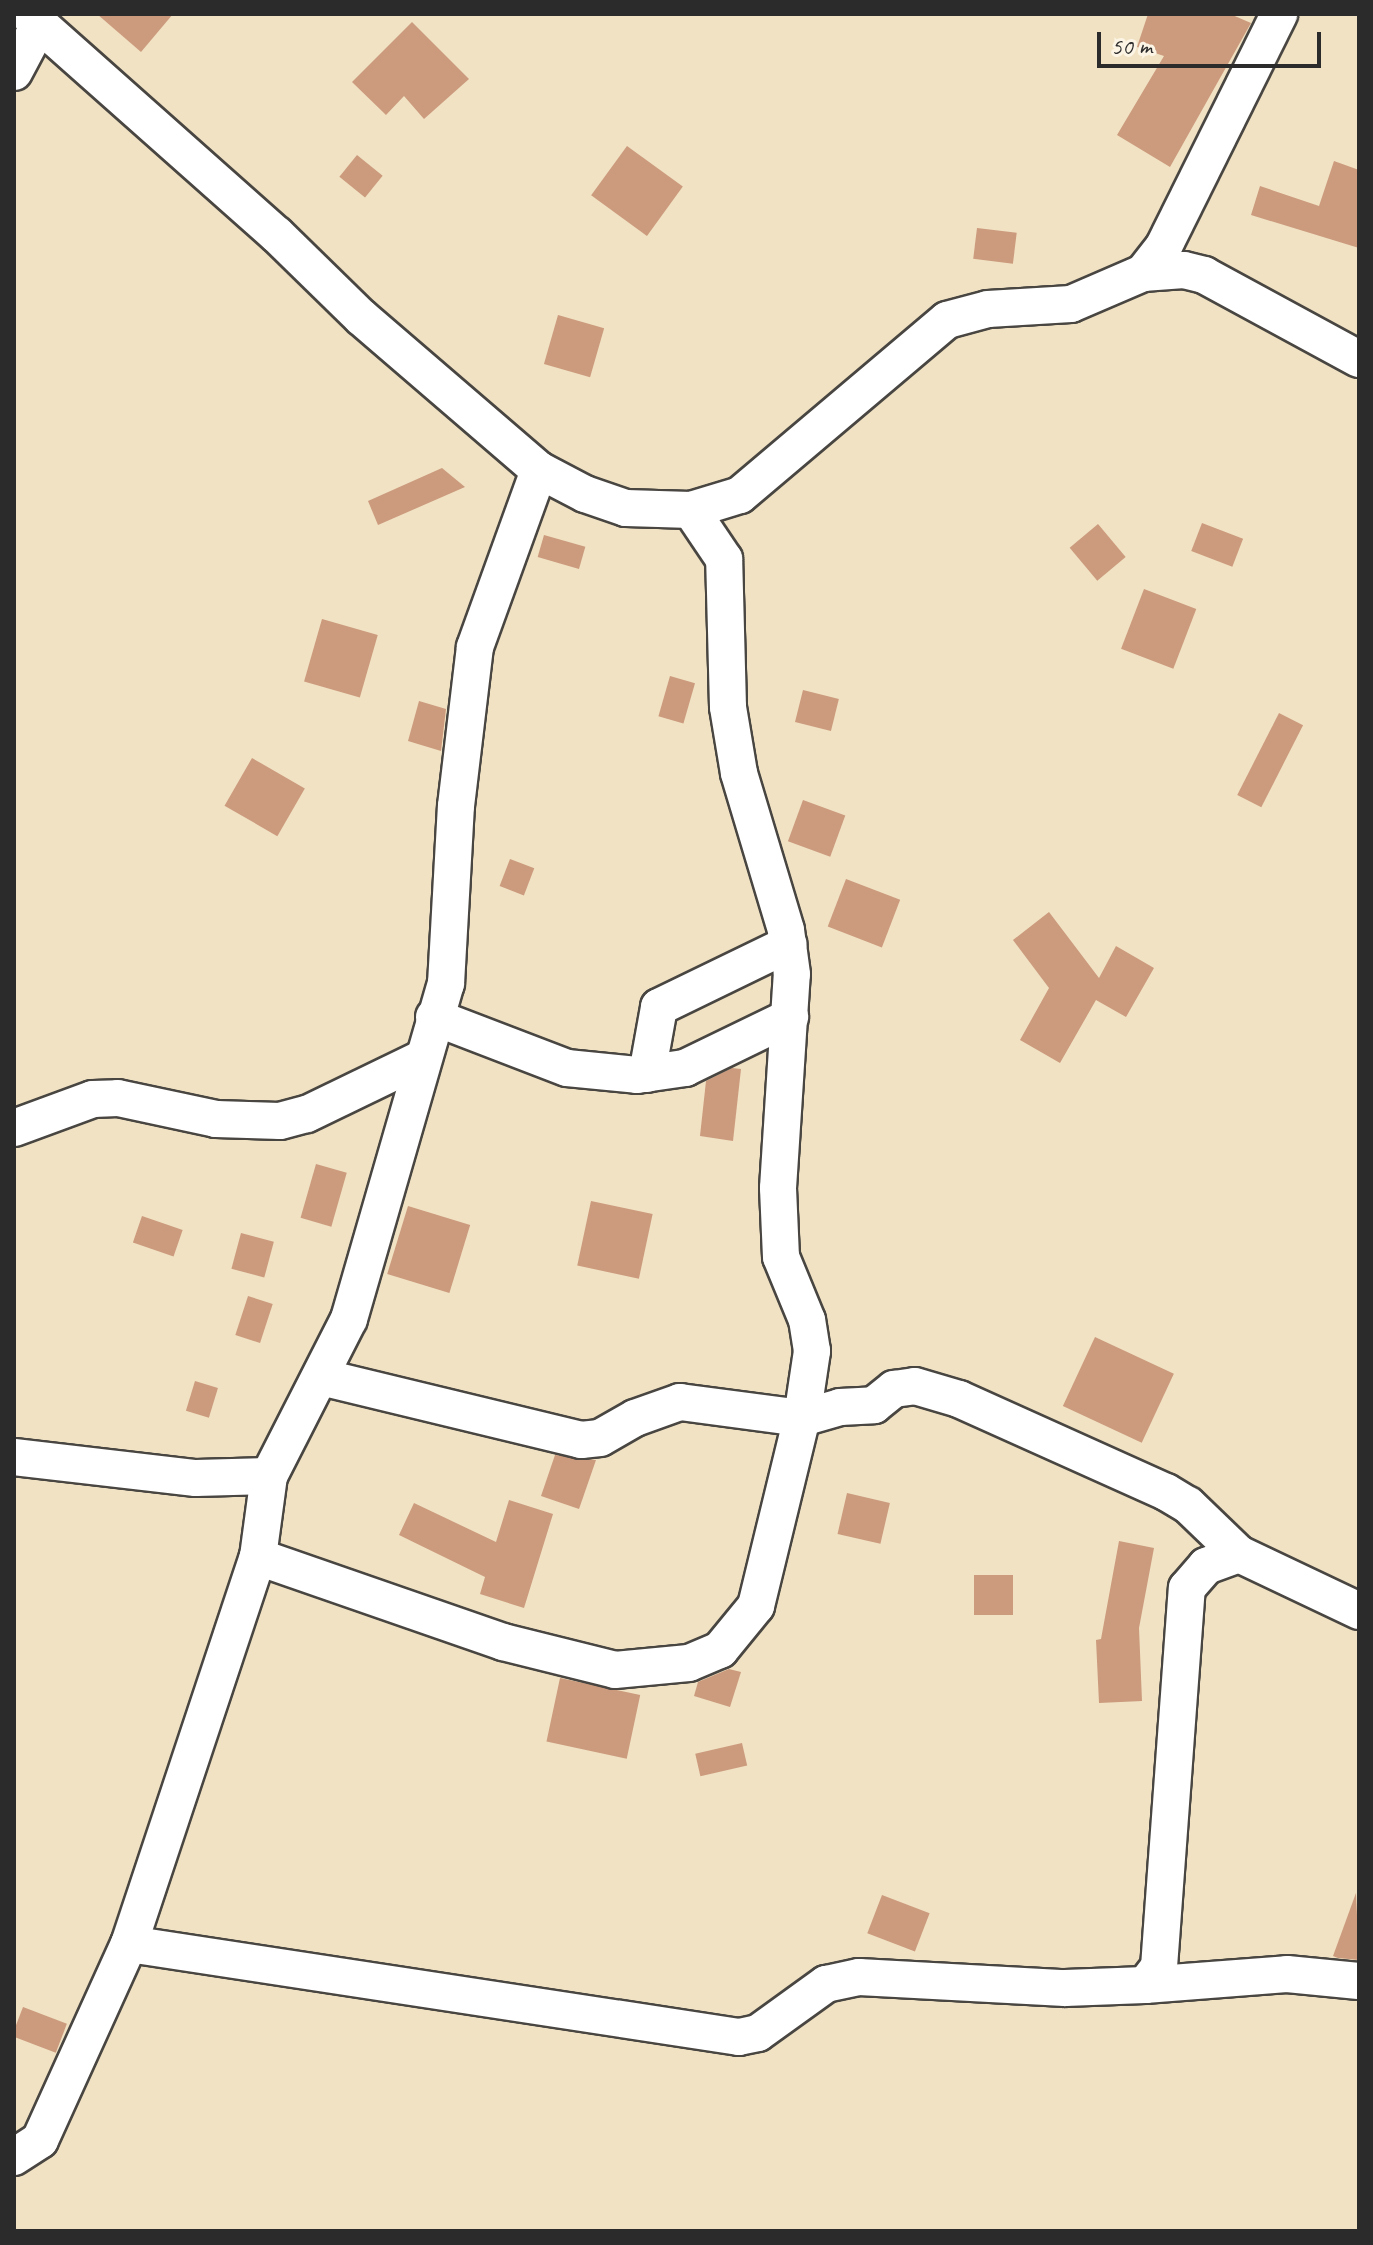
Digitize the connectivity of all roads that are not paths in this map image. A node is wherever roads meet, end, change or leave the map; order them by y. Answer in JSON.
{"nodes":[{"id":1,"x":1279,"y":14,"type":"edge"},
{"id":2,"x":34,"y":20,"type":"edge"},
{"id":3,"x":14,"y":72,"type":"edge"},
{"id":4,"x":1143,"y":273,"type":"junction"},
{"id":5,"x":1359,"y":359,"type":"edge"},
{"id":6,"x":539,"y":470,"type":"junction"},
{"id":7,"x":691,"y":510,"type":"junction"},
{"id":8,"x":789,"y":944,"type":"junction"},
{"id":9,"x":434,"y":1017,"type":"junction"},
{"id":10,"x":790,"y":1017,"type":"junction"},
{"id":11,"x":421,"y":1059,"type":"junction"},
{"id":12,"x":647,"y":1074,"type":"junction"},
{"id":13,"x":14,"y":1128,"type":"edge"},
{"id":14,"x":321,"y":1377,"type":"junction"},
{"id":15,"x":802,"y":1418,"type":"junction"},
{"id":16,"x":14,"y":1457,"type":"edge"},
{"id":17,"x":269,"y":1476,"type":"junction"},
{"id":18,"x":1239,"y":1554,"type":"junction"},
{"id":19,"x":258,"y":1557,"type":"junction"},
{"id":20,"x":1359,"y":1611,"type":"edge"},
{"id":21,"x":129,"y":1944,"type":"junction"},
{"id":22,"x":1359,"y":1981,"type":"edge"},
{"id":23,"x":1145,"y":1985,"type":"junction"},
{"id":24,"x":14,"y":2157,"type":"edge"}],
"edges":[{"from":1,"to":4,"type":"street"},
{"from":2,"to":3,"type":"street"},
{"from":2,"to":6,"type":"street"},
{"from":4,"to":5,"type":"street"},
{"from":4,"to":7,"type":"street"},
{"from":6,"to":7,"type":"street"},
{"from":6,"to":9,"type":"street"},
{"from":7,"to":8,"type":"street"},
{"from":8,"to":10,"type":"street"},
{"from":8,"to":12,"type":"street"},
{"from":9,"to":11,"type":"street"},
{"from":9,"to":12,"type":"street"},
{"from":10,"to":12,"type":"street"},
{"from":10,"to":15,"type":"street"},
{"from":11,"to":13,"type":"street"},
{"from":11,"to":14,"type":"street"},
{"from":14,"to":15,"type":"street"},
{"from":14,"to":17,"type":"street"},
{"from":15,"to":18,"type":"street"},
{"from":15,"to":19,"type":"street"},
{"from":16,"to":17,"type":"street"},
{"from":17,"to":19,"type":"street"},
{"from":18,"to":20,"type":"street"},
{"from":18,"to":23,"type":"street"},
{"from":19,"to":21,"type":"street"},
{"from":21,"to":23,"type":"street"},
{"from":21,"to":24,"type":"street"},
{"from":22,"to":23,"type":"street"}]}
